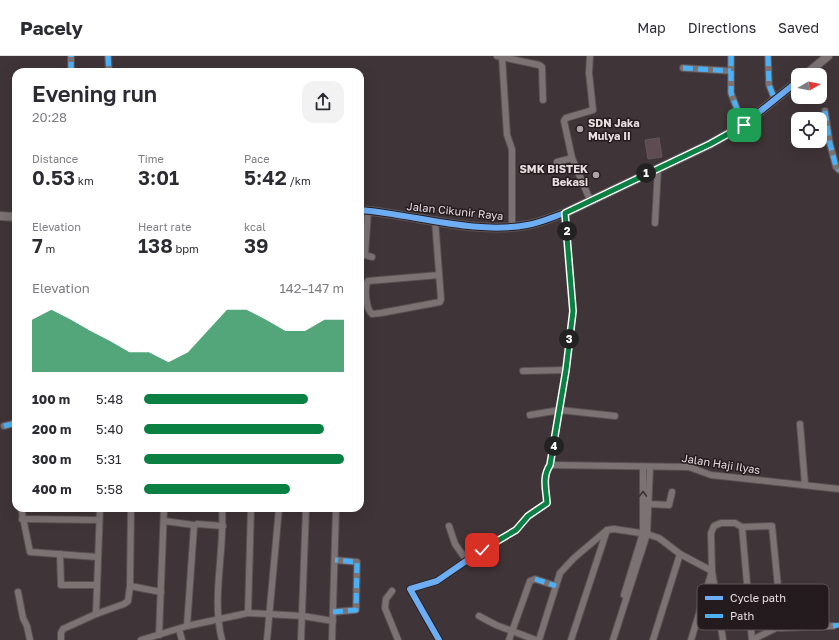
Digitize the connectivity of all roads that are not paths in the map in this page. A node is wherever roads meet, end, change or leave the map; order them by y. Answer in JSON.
{"nodes":[{"id":1,"x":70,"y":56,"type":"edge"},
{"id":2,"x":108,"y":56,"type":"edge"},
{"id":3,"x":590,"y":56,"type":"edge"},
{"id":4,"x":731,"y":56,"type":"edge"},
{"id":5,"x":768,"y":56,"type":"edge"},
{"id":6,"x":828,"y":56,"type":"edge"},
{"id":7,"x":499,"y":57,"type":"edge"},
{"id":8,"x":71,"y":68,"type":"edge"},
{"id":9,"x":109,"y":68,"type":"edge"},
{"id":10,"x":684,"y":68,"type":"dead end"},
{"id":11,"x":813,"y":68,"type":"edge"},
{"id":12,"x":731,"y":71,"type":"junction"},
{"id":13,"x":791,"y":87,"type":"edge"},
{"id":14,"x":544,"y":100,"type":"dead end"},
{"id":15,"x":775,"y":100,"type":"junction"},
{"id":16,"x":825,"y":111,"type":"dead end"},
{"id":17,"x":744,"y":125,"type":"junction"},
{"id":18,"x":572,"y":158,"type":"junction"},
{"id":19,"x":557,"y":162,"type":"dead end"},
{"id":20,"x":658,"y":168,"type":"junction"},
{"id":21,"x":839,"y":170,"type":"edge"},
{"id":22,"x":590,"y":200,"type":"junction"},
{"id":23,"x":364,"y":210,"type":"edge"},
{"id":24,"x":565,"y":213,"type":"junction"},
{"id":25,"x":0,"y":216,"type":"edge"},
{"id":26,"x":12,"y":217,"type":"edge"},
{"id":27,"x":434,"y":220,"type":"junction"},
{"id":28,"x":655,"y":223,"type":"dead end"},
{"id":29,"x":512,"y":227,"type":"junction"},
{"id":30,"x":372,"y":257,"type":"dead end"},
{"id":31,"x":439,"y":275,"type":"junction"},
{"id":32,"x":566,"y":370,"type":"junction"},
{"id":33,"x":523,"y":371,"type":"dead end"},
{"id":34,"x":560,"y":410,"type":"junction"},
{"id":35,"x":530,"y":415,"type":"dead end"},
{"id":36,"x":615,"y":416,"type":"dead end"},
{"id":37,"x":12,"y":424,"type":"edge"},
{"id":38,"x":800,"y":424,"type":"dead end"},
{"id":39,"x":4,"y":426,"type":"dead end"},
{"id":40,"x":550,"y":465,"type":"junction"},
{"id":41,"x":643,"y":467,"type":"junction"},
{"id":42,"x":650,"y":467,"type":"junction"},
{"id":43,"x":805,"y":485,"type":"junction"},
{"id":44,"x":839,"y":488,"type":"edge"},
{"id":45,"x":672,"y":492,"type":"dead end"},
{"id":46,"x":649,"y":504,"type":"junction"},
{"id":47,"x":21,"y":512,"type":"edge"},
{"id":48,"x":100,"y":512,"type":"edge"},
{"id":49,"x":131,"y":512,"type":"edge"},
{"id":50,"x":164,"y":512,"type":"edge"},
{"id":51,"x":222,"y":512,"type":"edge"},
{"id":52,"x":251,"y":512,"type":"edge"},
{"id":53,"x":279,"y":512,"type":"edge"},
{"id":54,"x":306,"y":512,"type":"edge"},
{"id":55,"x":336,"y":512,"type":"edge"},
{"id":56,"x":22,"y":519,"type":"junction"},
{"id":57,"x":99,"y":520,"type":"junction"},
{"id":58,"x":164,"y":521,"type":"junction"},
{"id":59,"x":194,"y":525,"type":"junction"},
{"id":60,"x":223,"y":526,"type":"junction"},
{"id":61,"x":449,"y":526,"type":"dead end"},
{"id":62,"x":742,"y":527,"type":"junction"},
{"id":63,"x":607,"y":530,"type":"junction"},
{"id":64,"x":645,"y":534,"type":"junction"},
{"id":65,"x":60,"y":554,"type":"junction"},
{"id":66,"x":680,"y":554,"type":"junction"},
{"id":67,"x":97,"y":557,"type":"junction"},
{"id":68,"x":335,"y":560,"type":"junction"},
{"id":69,"x":466,"y":561,"type":"junction"},
{"id":70,"x":712,"y":571,"type":"junction"},
{"id":71,"x":708,"y":584,"type":"edge"},
{"id":72,"x":714,"y":584,"type":"edge"},
{"id":73,"x":747,"y":584,"type":"edge"},
{"id":74,"x":778,"y":584,"type":"edge"},
{"id":75,"x":97,"y":585,"type":"junction"},
{"id":76,"x":130,"y":586,"type":"junction"},
{"id":77,"x":556,"y":586,"type":"junction"},
{"id":78,"x":392,"y":591,"type":"dead end"},
{"id":79,"x":18,"y":592,"type":"dead end"},
{"id":80,"x":161,"y":592,"type":"junction"},
{"id":81,"x":334,"y":612,"type":"junction"},
{"id":82,"x":248,"y":613,"type":"junction"},
{"id":83,"x":96,"y":614,"type":"junction"},
{"id":84,"x":269,"y":614,"type":"junction"},
{"id":85,"x":303,"y":616,"type":"junction"},
{"id":86,"x":479,"y":616,"type":"dead end"},
{"id":87,"x":218,"y":620,"type":"junction"},
{"id":88,"x":697,"y":620,"type":"edge"},
{"id":89,"x":333,"y":621,"type":"junction"},
{"id":90,"x":187,"y":626,"type":"junction"},
{"id":91,"x":829,"y":626,"type":"edge"},
{"id":92,"x":833,"y":626,"type":"dead end"},
{"id":93,"x":179,"y":629,"type":"junction"},
{"id":94,"x":721,"y":630,"type":"edge"},
{"id":95,"x":751,"y":630,"type":"edge"},
{"id":96,"x":773,"y":630,"type":"edge"},
{"id":97,"x":512,"y":632,"type":"junction"},
{"id":98,"x":159,"y":635,"type":"junction"},
{"id":99,"x":150,"y":639,"type":"edge"},
{"id":100,"x":30,"y":640,"type":"edge"},
{"id":101,"x":61,"y":640,"type":"edge"},
{"id":102,"x":141,"y":640,"type":"edge"},
{"id":103,"x":182,"y":640,"type":"edge"},
{"id":104,"x":222,"y":640,"type":"edge"},
{"id":105,"x":267,"y":640,"type":"edge"},
{"id":106,"x":301,"y":640,"type":"edge"},
{"id":107,"x":332,"y":640,"type":"edge"},
{"id":108,"x":398,"y":640,"type":"edge"},
{"id":109,"x":438,"y":640,"type":"edge"},
{"id":110,"x":509,"y":640,"type":"edge"},
{"id":111,"x":537,"y":640,"type":"edge"},
{"id":112,"x":571,"y":640,"type":"edge"},
{"id":113,"x":609,"y":640,"type":"edge"},
{"id":114,"x":613,"y":640,"type":"edge"},
{"id":115,"x":653,"y":640,"type":"edge"},
{"id":116,"x":691,"y":640,"type":"edge"},
{"id":117,"x":723,"y":640,"type":"edge"},
{"id":118,"x":752,"y":640,"type":"edge"}],
"edges":[{"from":1,"to":8,"type":"street"},
{"from":2,"to":9,"type":"street"},
{"from":3,"to":18,"type":"street"},
{"from":4,"to":12,"type":"street"},
{"from":5,"to":15,"type":"street"},
{"from":6,"to":11,"type":"street"},
{"from":7,"to":14,"type":"street"},
{"from":7,"to":29,"type":"street"},
{"from":10,"to":12,"type":"street"},
{"from":12,"to":17,"type":"street"},
{"from":13,"to":15,"type":"street","name":"Jalan Cikunir Raya"},
{"from":15,"to":17,"type":"street","name":"Jalan Cikunir Raya"},
{"from":16,"to":21,"type":"street"},
{"from":17,"to":20,"type":"street","name":"Jalan Cikunir Raya"},
{"from":18,"to":19,"type":"street"},
{"from":18,"to":22,"type":"street"},
{"from":20,"to":22,"type":"street","name":"Jalan Cikunir Raya"},
{"from":20,"to":28,"type":"street"},
{"from":22,"to":24,"type":"street","name":"Jalan Cikunir Raya"},
{"from":23,"to":27,"type":"street","name":"Jalan Cikunir Raya"},
{"from":23,"to":30,"type":"street"},
{"from":24,"to":29,"type":"street","name":"Jalan Cikunir Raya"},
{"from":24,"to":32,"type":"street"},
{"from":25,"to":26,"type":"street"},
{"from":27,"to":29,"type":"street","name":"Jalan Cikunir Raya"},
{"from":27,"to":31,"type":"street"},
{"from":31,"to":31,"type":"street"},
{"from":32,"to":33,"type":"street"},
{"from":32,"to":34,"type":"street"},
{"from":34,"to":35,"type":"street"},
{"from":34,"to":36,"type":"street"},
{"from":34,"to":40,"type":"street"},
{"from":37,"to":39,"type":"street"},
{"from":38,"to":43,"type":"street"},
{"from":40,"to":41,"type":"street","name":"Jalan Haji Ilyas"},
{"from":40,"to":69,"type":"street"},
{"from":41,"to":42,"type":"street","name":"Jalan Haji Ilyas"},
{"from":64,"to":41,"type":"street","one_way":true},
{"from":42,"to":43,"type":"street","name":"Jalan Haji Ilyas"},
{"from":42,"to":46,"type":"street"},
{"from":43,"to":44,"type":"street","name":"Jalan Haji Ilyas"},
{"from":45,"to":46,"type":"street"},
{"from":46,"to":64,"type":"street"},
{"from":47,"to":56,"type":"street"},
{"from":48,"to":57,"type":"street"},
{"from":49,"to":76,"type":"street"},
{"from":50,"to":58,"type":"street"},
{"from":51,"to":60,"type":"street"},
{"from":52,"to":82,"type":"street"},
{"from":53,"to":84,"type":"street"},
{"from":54,"to":85,"type":"street"},
{"from":55,"to":68,"type":"street"},
{"from":56,"to":57,"type":"street"},
{"from":56,"to":65,"type":"street"},
{"from":57,"to":67,"type":"street"},
{"from":58,"to":59,"type":"street"},
{"from":58,"to":80,"type":"street"},
{"from":59,"to":60,"type":"street"},
{"from":59,"to":90,"type":"street"},
{"from":60,"to":87,"type":"street"},
{"from":61,"to":69,"type":"street"},
{"from":62,"to":70,"type":"street"},
{"from":62,"to":73,"type":"street"},
{"from":62,"to":74,"type":"street"},
{"from":63,"to":64,"type":"street"},
{"from":63,"to":77,"type":"street"},
{"from":63,"to":112,"type":"street"},
{"from":64,"to":66,"type":"street"},
{"from":64,"to":113,"type":"street"},
{"from":64,"to":114,"type":"street"},
{"from":65,"to":67,"type":"street"},
{"from":65,"to":75,"type":"street"},
{"from":66,"to":70,"type":"street"},
{"from":66,"to":115,"type":"street"},
{"from":67,"to":75,"type":"street"},
{"from":68,"to":81,"type":"street"},
{"from":68,"to":81,"type":"street"},
{"from":69,"to":109,"type":"street"},
{"from":70,"to":71,"type":"street"},
{"from":70,"to":72,"type":"street"},
{"from":75,"to":83,"type":"street"},
{"from":76,"to":80,"type":"street"},
{"from":76,"to":83,"type":"street"},
{"from":77,"to":97,"type":"street"},
{"from":77,"to":111,"type":"street"},
{"from":78,"to":108,"type":"street"},
{"from":79,"to":100,"type":"street"},
{"from":80,"to":98,"type":"street"},
{"from":81,"to":89,"type":"street"},
{"from":82,"to":84,"type":"street"},
{"from":82,"to":87,"type":"street"},
{"from":83,"to":101,"type":"street"},
{"from":84,"to":85,"type":"street"},
{"from":84,"to":105,"type":"street"},
{"from":85,"to":89,"type":"street"},
{"from":85,"to":106,"type":"street"},
{"from":86,"to":97,"type":"street"},
{"from":87,"to":90,"type":"street"},
{"from":87,"to":104,"type":"street"},
{"from":88,"to":116,"type":"street"},
{"from":89,"to":107,"type":"street"},
{"from":90,"to":93,"type":"street"},
{"from":91,"to":92,"type":"street"},
{"from":93,"to":98,"type":"street"},
{"from":93,"to":103,"type":"street"},
{"from":94,"to":117,"type":"street"},
{"from":95,"to":118,"type":"street"},
{"from":96,"to":118,"type":"street"},
{"from":97,"to":110,"type":"street"},
{"from":97,"to":111,"type":"street"},
{"from":98,"to":99,"type":"street"},
{"from":99,"to":102,"type":"street"}]}
